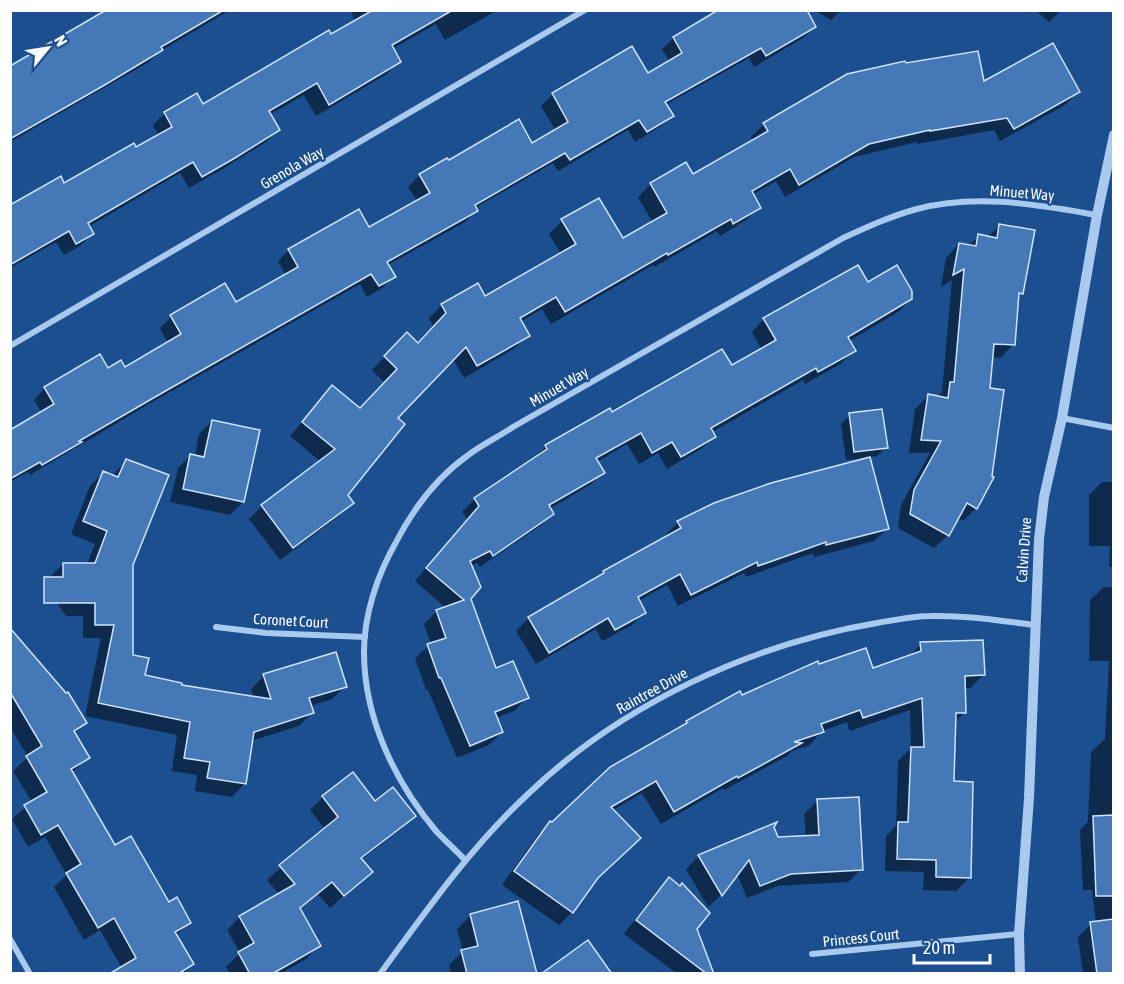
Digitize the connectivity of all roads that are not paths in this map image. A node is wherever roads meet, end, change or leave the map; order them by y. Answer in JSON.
{"nodes":[{"id":1,"x":585,"y":10,"type":"edge"},
{"id":2,"x":1113,"y":135,"type":"edge"},
{"id":3,"x":1097,"y":215,"type":"junction"},
{"id":4,"x":10,"y":346,"type":"edge"},
{"id":5,"x":1062,"y":418,"type":"junction"},
{"id":6,"x":1113,"y":428,"type":"edge"},
{"id":7,"x":1035,"y":625,"type":"junction"},
{"id":8,"x":216,"y":627,"type":"dead end"},
{"id":9,"x":365,"y":637,"type":"junction"},
{"id":10,"x":465,"y":860,"type":"junction"},
{"id":11,"x":1019,"y":934,"type":"junction"},
{"id":12,"x":10,"y":939,"type":"edge"},
{"id":13,"x":812,"y":954,"type":"dead end"},
{"id":14,"x":30,"y":974,"type":"edge"},
{"id":15,"x":380,"y":974,"type":"edge"},
{"id":16,"x":1020,"y":974,"type":"edge"}],
"edges":[{"from":1,"to":4,"type":"street","name":"Grenola Way"},
{"from":2,"to":3,"type":"street","name":"Calvin Drive"},
{"from":3,"to":5,"type":"street","name":"Calvin Drive"},
{"from":3,"to":9,"type":"street","name":"Minuet Way"},
{"from":5,"to":6,"type":"street"},
{"from":5,"to":7,"type":"street","name":"Calvin Drive"},
{"from":7,"to":10,"type":"street","name":"Raintree Drive"},
{"from":7,"to":11,"type":"street","name":"Calvin Drive"},
{"from":8,"to":9,"type":"street","name":"Coronet Court"},
{"from":9,"to":10,"type":"street","name":"Minuet Way"},
{"from":10,"to":15,"type":"street","name":"Raintree Drive"},
{"from":11,"to":13,"type":"street","name":"Princess Court"},
{"from":11,"to":16,"type":"street","name":"Calvin Drive"},
{"from":12,"to":14,"type":"street"}]}
